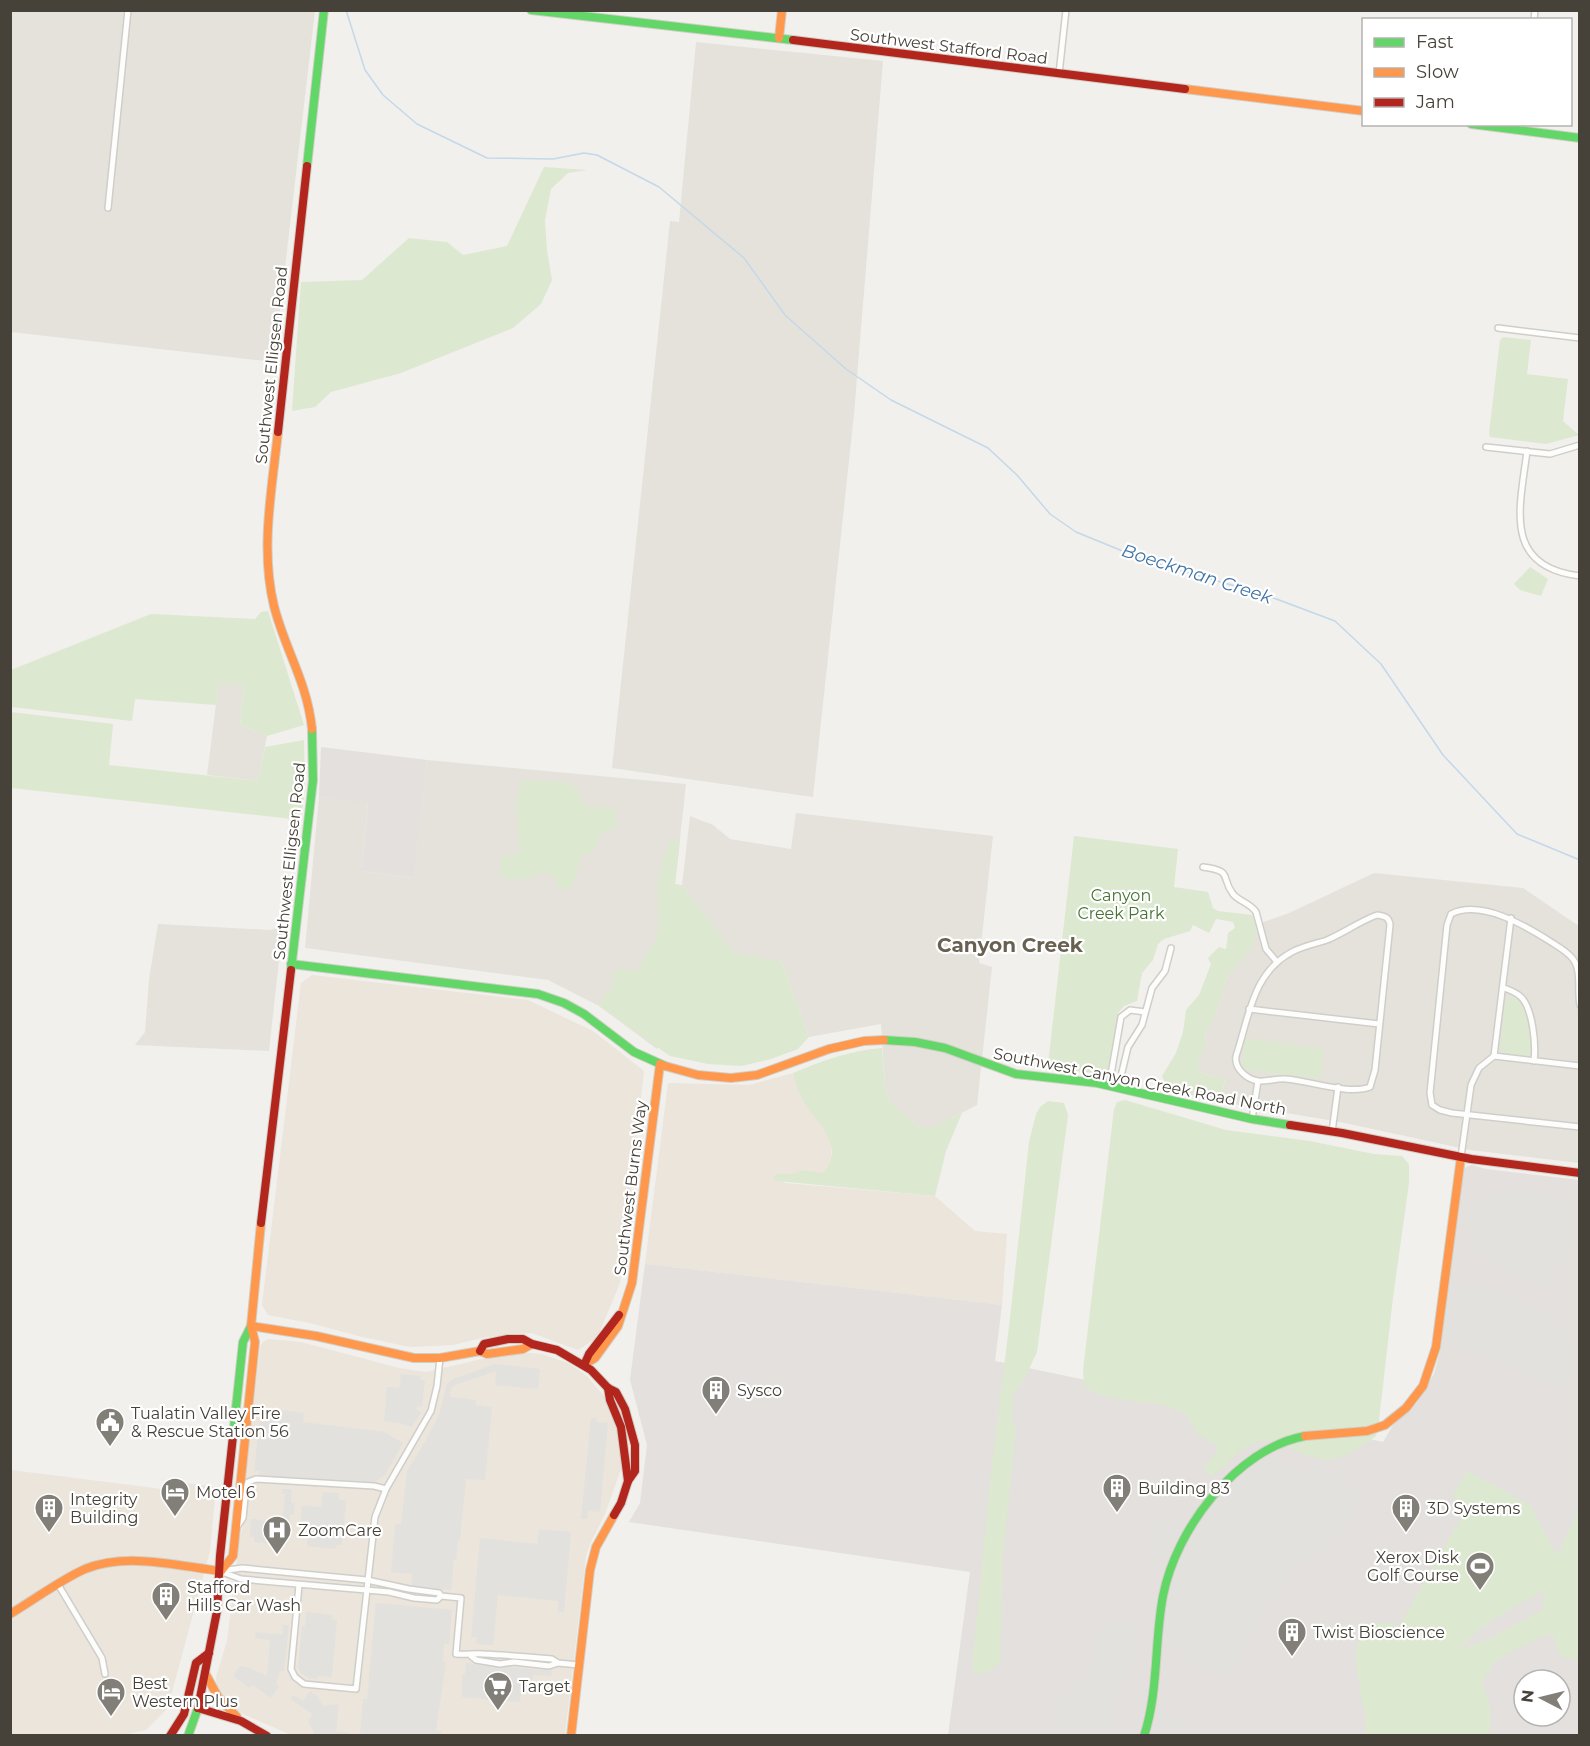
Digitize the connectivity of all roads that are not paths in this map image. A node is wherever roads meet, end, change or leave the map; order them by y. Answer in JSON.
{"nodes":[{"id":1,"x":128,"y":10,"type":"edge"},
{"id":2,"x":324,"y":10,"type":"edge"},
{"id":3,"x":531,"y":10,"type":"edge"},
{"id":4,"x":782,"y":10,"type":"edge"},
{"id":5,"x":1066,"y":10,"type":"edge"},
{"id":6,"x":779,"y":38,"type":"junction"},
{"id":7,"x":1059,"y":74,"type":"junction"},
{"id":8,"x":1362,"y":111,"type":"edge"},
{"id":9,"x":1503,"y":126,"type":"edge"},
{"id":10,"x":1519,"y":127,"type":"edge"},
{"id":11,"x":1580,"y":138,"type":"edge"},
{"id":12,"x":108,"y":208,"type":"dead end"},
{"id":13,"x":1498,"y":328,"type":"dead end"},
{"id":14,"x":1580,"y":338,"type":"edge"},
{"id":15,"x":1580,"y":445,"type":"edge"},
{"id":16,"x":1486,"y":447,"type":"dead end"},
{"id":17,"x":1527,"y":451,"type":"junction"},
{"id":18,"x":1580,"y":576,"type":"edge"},
{"id":19,"x":1203,"y":867,"type":"dead end"},
{"id":20,"x":1511,"y":918,"type":"junction"},
{"id":21,"x":1171,"y":948,"type":"dead end"},
{"id":22,"x":1277,"y":962,"type":"junction"},
{"id":23,"x":291,"y":964,"type":"junction"},
{"id":24,"x":1504,"y":988,"type":"junction"},
{"id":25,"x":1580,"y":1005,"type":"edge"},
{"id":26,"x":1249,"y":1009,"type":"junction"},
{"id":27,"x":1145,"y":1012,"type":"junction"},
{"id":28,"x":1379,"y":1024,"type":"junction"},
{"id":29,"x":1494,"y":1056,"type":"junction"},
{"id":30,"x":1534,"y":1061,"type":"junction"},
{"id":31,"x":660,"y":1064,"type":"junction"},
{"id":32,"x":1580,"y":1066,"type":"edge"},
{"id":33,"x":1122,"y":1072,"type":"dead end"},
{"id":34,"x":1258,"y":1081,"type":"junction"},
{"id":35,"x":1109,"y":1086,"type":"junction"},
{"id":36,"x":1338,"y":1087,"type":"junction"},
{"id":37,"x":1467,"y":1114,"type":"junction"},
{"id":38,"x":1252,"y":1119,"type":"junction"},
{"id":39,"x":1580,"y":1127,"type":"edge"},
{"id":40,"x":1332,"y":1132,"type":"junction"},
{"id":41,"x":1461,"y":1157,"type":"junction"},
{"id":42,"x":1580,"y":1173,"type":"edge"},
{"id":43,"x":251,"y":1326,"type":"junction"},
{"id":44,"x":440,"y":1358,"type":"junction"},
{"id":45,"x":584,"y":1365,"type":"junction"},
{"id":46,"x":386,"y":1489,"type":"junction"},
{"id":47,"x":236,"y":1528,"type":"junction"},
{"id":48,"x":221,"y":1571,"type":"junction"},
{"id":49,"x":367,"y":1580,"type":"junction"},
{"id":50,"x":299,"y":1585,"type":"junction"},
{"id":51,"x":59,"y":1586,"type":"junction"},
{"id":52,"x":366,"y":1589,"type":"junction"},
{"id":53,"x":441,"y":1596,"type":"junction"},
{"id":54,"x":10,"y":1614,"type":"edge"},
{"id":55,"x":209,"y":1653,"type":"junction"},
{"id":56,"x":579,"y":1665,"type":"junction"},
{"id":57,"x":206,"y":1673,"type":"junction"},
{"id":58,"x":105,"y":1674,"type":"dead end"},
{"id":59,"x":198,"y":1708,"type":"junction"},
{"id":60,"x":241,"y":1721,"type":"junction"},
{"id":61,"x":170,"y":1736,"type":"edge"},
{"id":62,"x":188,"y":1736,"type":"edge"},
{"id":63,"x":267,"y":1736,"type":"edge"},
{"id":64,"x":571,"y":1736,"type":"edge"},
{"id":65,"x":1144,"y":1736,"type":"edge"}],
"edges":[{"from":1,"to":12,"type":"street"},
{"from":2,"to":23,"type":"main road","name":"Southwest Elligsen Road"},
{"from":3,"to":6,"type":"main road","name":"Southwest Stafford Road"},
{"from":4,"to":6,"type":"main road"},
{"from":5,"to":7,"type":"street"},
{"from":6,"to":7,"type":"main road","name":"Southwest Stafford Road"},
{"from":7,"to":8,"type":"main road","name":"Southwest Stafford Road"},
{"from":9,"to":10,"type":"main road"},
{"from":10,"to":11,"type":"main road"},
{"from":13,"to":14,"type":"street"},
{"from":15,"to":17,"type":"street"},
{"from":16,"to":17,"type":"street"},
{"from":17,"to":18,"type":"street"},
{"from":19,"to":22,"type":"street"},
{"from":20,"to":24,"type":"street"},
{"from":20,"to":25,"type":"street"},
{"from":20,"to":37,"type":"street"},
{"from":21,"to":27,"type":"street"},
{"from":22,"to":26,"type":"street"},
{"from":22,"to":28,"type":"street"},
{"from":23,"to":31,"type":"main road","name":"Southwest Canyon Creek Road North"},
{"from":23,"to":43,"type":"main road","name":"Southwest Elligsen Road"},
{"from":24,"to":29,"type":"street"},
{"from":24,"to":30,"type":"street"},
{"from":26,"to":28,"type":"street"},
{"from":26,"to":34,"type":"street"},
{"from":27,"to":33,"type":"street"},
{"from":27,"to":35,"type":"street"},
{"from":28,"to":36,"type":"street"},
{"from":29,"to":30,"type":"street"},
{"from":29,"to":37,"type":"street"},
{"from":30,"to":32,"type":"street"},
{"from":31,"to":35,"type":"main road","name":"Southwest Canyon Creek Road North"},
{"from":31,"to":45,"type":"main road","name":"Southwest Burns Way"},
{"from":34,"to":36,"type":"street"},
{"from":34,"to":38,"type":"street"},
{"from":35,"to":38,"type":"main road","name":"Southwest Canyon Creek Road North"},
{"from":36,"to":40,"type":"street"},
{"from":37,"to":39,"type":"street"},
{"from":37,"to":41,"type":"street"},
{"from":38,"to":40,"type":"main road","name":"Southwest Canyon Creek Road North"},
{"from":40,"to":41,"type":"main road","name":"Southwest Canyon Creek Road North"},
{"from":41,"to":42,"type":"main road","name":"Southwest Canyon Creek Road North"},
{"from":41,"to":65,"type":"main road"},
{"from":43,"to":44,"type":"main road"},
{"from":43,"to":47,"type":"main road","name":"Southwest Elligsen Road"},
{"from":43,"to":48,"type":"main road","name":"Southwest Elligsen Road"},
{"from":44,"to":45,"type":"main road"},
{"from":44,"to":46,"type":"street"},
{"from":45,"to":56,"type":"main road"},
{"from":46,"to":47,"type":"street"},
{"from":46,"to":49,"type":"street"},
{"from":47,"to":48,"type":"main road","name":"Southwest Elligsen Road"},
{"from":48,"to":49,"type":"street"},
{"from":48,"to":50,"type":"street"},
{"from":48,"to":51,"type":"main road"},
{"from":48,"to":55,"type":"main road","name":"Southwest Elligsen Road"},
{"from":49,"to":52,"type":"street"},
{"from":49,"to":53,"type":"street"},
{"from":50,"to":52,"type":"street"},
{"from":50,"to":52,"type":"street"},
{"from":51,"to":54,"type":"main road"},
{"from":51,"to":58,"type":"street"},
{"from":52,"to":53,"type":"street"},
{"from":53,"to":56,"type":"street"},
{"from":55,"to":57,"type":"main road","name":"Southwest Elligsen Road"},
{"from":55,"to":61,"type":"main road"},
{"from":56,"to":64,"type":"main road"},
{"from":57,"to":59,"type":"main road","name":"Southwest Elligsen Road"},
{"from":57,"to":60,"type":"main road"},
{"from":59,"to":60,"type":"main road"},
{"from":59,"to":62,"type":"main road","name":"Southwest Elligsen Road"},
{"from":60,"to":63,"type":"main road"}]}
